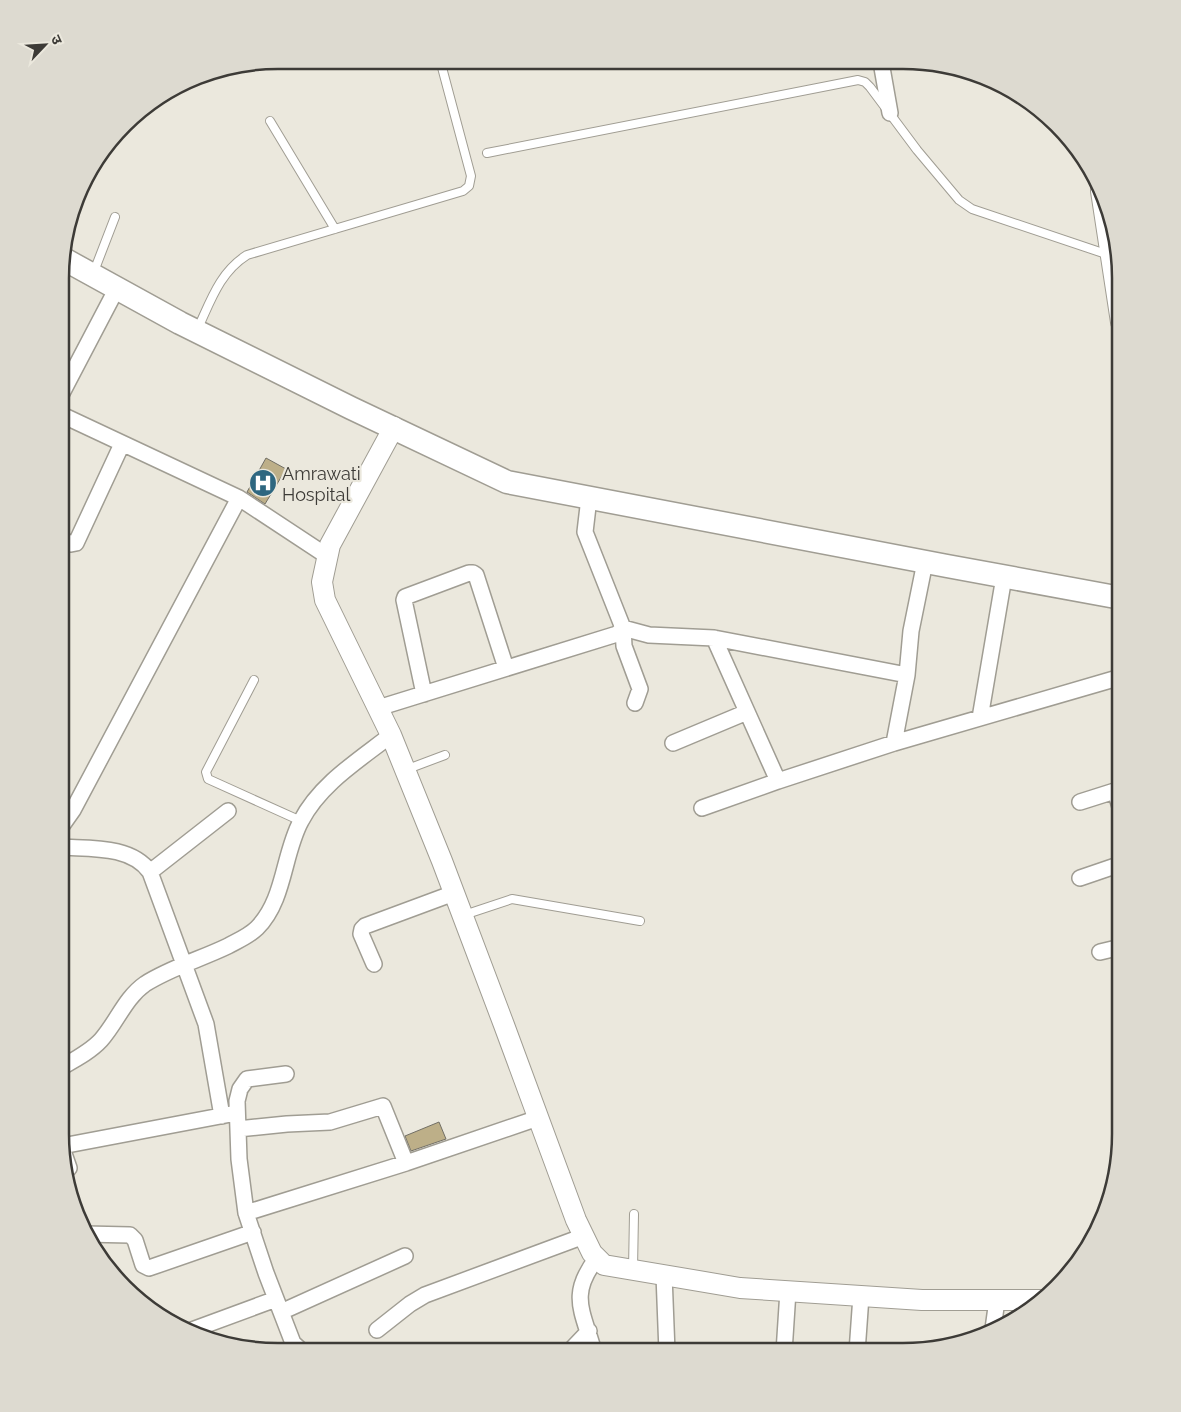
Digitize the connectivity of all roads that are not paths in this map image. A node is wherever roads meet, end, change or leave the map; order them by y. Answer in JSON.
{"nodes":[{"id":1,"x":442,"y":69,"type":"edge"},
{"id":2,"x":882,"y":69,"type":"edge"},
{"id":3,"x":890,"y":113,"type":"junction"},
{"id":4,"x":270,"y":121,"type":"dead end"},
{"id":5,"x":487,"y":153,"type":"dead end"},
{"id":6,"x":116,"y":217,"type":"dead end"},
{"id":7,"x":335,"y":229,"type":"junction"},
{"id":8,"x":1111,"y":255,"type":"edge"},
{"id":9,"x":69,"y":262,"type":"edge"},
{"id":10,"x":93,"y":274,"type":"junction"},
{"id":11,"x":117,"y":288,"type":"junction"},
{"id":12,"x":196,"y":330,"type":"junction"},
{"id":13,"x":69,"y":381,"type":"edge"},
{"id":14,"x":69,"y":418,"type":"edge"},
{"id":15,"x":394,"y":427,"type":"junction"},
{"id":16,"x":122,"y":444,"type":"junction"},
{"id":17,"x":239,"y":498,"type":"junction"},
{"id":18,"x":589,"y":498,"type":"junction"},
{"id":19,"x":69,"y":543,"type":"edge"},
{"id":20,"x":327,"y":556,"type":"junction"},
{"id":21,"x":925,"y":562,"type":"junction"},
{"id":22,"x":1004,"y":577,"type":"junction"},
{"id":23,"x":1112,"y":596,"type":"edge"},
{"id":24,"x":623,"y":628,"type":"junction"},
{"id":25,"x":714,"y":638,"type":"junction"},
{"id":26,"x":506,"y":668,"type":"junction"},
{"id":27,"x":907,"y":675,"type":"junction"},
{"id":28,"x":254,"y":680,"type":"dead end"},
{"id":29,"x":1112,"y":680,"type":"edge"},
{"id":30,"x":424,"y":694,"type":"junction"},
{"id":31,"x":635,"y":703,"type":"dead end"},
{"id":32,"x":378,"y":708,"type":"junction"},
{"id":33,"x":747,"y":712,"type":"junction"},
{"id":34,"x":980,"y":718,"type":"junction"},
{"id":35,"x":391,"y":735,"type":"junction"},
{"id":36,"x":674,"y":743,"type":"dead end"},
{"id":37,"x":894,"y":743,"type":"junction"},
{"id":38,"x":446,"y":755,"type":"dead end"},
{"id":39,"x":405,"y":770,"type":"junction"},
{"id":40,"x":778,"y":781,"type":"junction"},
{"id":41,"x":1112,"y":792,"type":"edge"},
{"id":42,"x":1080,"y":802,"type":"dead end"},
{"id":43,"x":702,"y":808,"type":"dead end"},
{"id":44,"x":228,"y":811,"type":"dead end"},
{"id":45,"x":69,"y":816,"type":"edge"},
{"id":46,"x":301,"y":821,"type":"junction"},
{"id":47,"x":69,"y":847,"type":"edge"},
{"id":48,"x":1112,"y":867,"type":"edge"},
{"id":49,"x":150,"y":872,"type":"junction"},
{"id":50,"x":1080,"y":878,"type":"dead end"},
{"id":51,"x":454,"y":893,"type":"junction"},
{"id":52,"x":462,"y":915,"type":"junction"},
{"id":53,"x":640,"y":921,"type":"dead end"},
{"id":54,"x":1112,"y":949,"type":"edge"},
{"id":55,"x":1100,"y":952,"type":"dead end"},
{"id":56,"x":374,"y":964,"type":"dead end"},
{"id":57,"x":184,"y":965,"type":"junction"},
{"id":58,"x":69,"y":1063,"type":"edge"},
{"id":59,"x":286,"y":1074,"type":"dead end"},
{"id":60,"x":238,"y":1113,"type":"junction"},
{"id":61,"x":222,"y":1116,"type":"junction"},
{"id":62,"x":538,"y":1118,"type":"junction"},
{"id":63,"x":238,"y":1129,"type":"junction"},
{"id":64,"x":69,"y":1144,"type":"edge"},
{"id":65,"x":406,"y":1163,"type":"junction"},
{"id":66,"x":246,"y":1213,"type":"junction"},
{"id":67,"x":634,"y":1214,"type":"dead end"},
{"id":68,"x":252,"y":1232,"type":"junction"},
{"id":69,"x":94,"y":1234,"type":"edge"},
{"id":70,"x":584,"y":1236,"type":"junction"},
{"id":71,"x":405,"y":1256,"type":"dead end"},
{"id":72,"x":597,"y":1258,"type":"junction"},
{"id":73,"x":633,"y":1270,"type":"junction"},
{"id":74,"x":664,"y":1275,"type":"junction"},
{"id":75,"x":788,"y":1291,"type":"junction"},
{"id":76,"x":861,"y":1296,"type":"junction"},
{"id":77,"x":996,"y":1300,"type":"junction"},
{"id":78,"x":1031,"y":1300,"type":"edge"},
{"id":79,"x":278,"y":1306,"type":"junction"},
{"id":80,"x":994,"y":1323,"type":"edge"},
{"id":81,"x":200,"y":1328,"type":"edge"},
{"id":82,"x":377,"y":1330,"type":"dead end"},
{"id":83,"x":588,"y":1331,"type":"junction"},
{"id":84,"x":293,"y":1343,"type":"edge"},
{"id":85,"x":577,"y":1343,"type":"edge"},
{"id":86,"x":591,"y":1343,"type":"edge"},
{"id":87,"x":667,"y":1343,"type":"edge"},
{"id":88,"x":785,"y":1343,"type":"edge"},
{"id":89,"x":858,"y":1343,"type":"edge"}],
"edges":[{"from":1,"to":7,"type":"lane"},
{"from":2,"to":3,"type":"street"},
{"from":3,"to":5,"type":"lane"},
{"from":3,"to":8,"type":"lane"},
{"from":4,"to":7,"type":"lane"},
{"from":6,"to":10,"type":"lane"},
{"from":7,"to":12,"type":"lane"},
{"from":9,"to":10,"type":"main road"},
{"from":10,"to":11,"type":"main road"},
{"from":11,"to":12,"type":"main road"},
{"from":11,"to":13,"type":"street"},
{"from":12,"to":15,"type":"main road"},
{"from":14,"to":16,"type":"street"},
{"from":15,"to":18,"type":"main road"},
{"from":15,"to":20,"type":"main road"},
{"from":16,"to":17,"type":"street"},
{"from":16,"to":19,"type":"street"},
{"from":17,"to":20,"type":"street"},
{"from":17,"to":45,"type":"street"},
{"from":18,"to":21,"type":"main road"},
{"from":18,"to":24,"type":"street"},
{"from":20,"to":32,"type":"main road"},
{"from":21,"to":22,"type":"main road"},
{"from":21,"to":27,"type":"street"},
{"from":22,"to":23,"type":"main road"},
{"from":22,"to":34,"type":"street"},
{"from":24,"to":25,"type":"street"},
{"from":24,"to":26,"type":"street"},
{"from":24,"to":31,"type":"street"},
{"from":25,"to":27,"type":"street"},
{"from":25,"to":33,"type":"street"},
{"from":26,"to":30,"type":"street"},
{"from":26,"to":30,"type":"street"},
{"from":27,"to":37,"type":"street"},
{"from":28,"to":46,"type":"lane"},
{"from":29,"to":34,"type":"street"},
{"from":30,"to":32,"type":"street"},
{"from":32,"to":35,"type":"main road"},
{"from":33,"to":36,"type":"street"},
{"from":33,"to":40,"type":"street"},
{"from":34,"to":37,"type":"street"},
{"from":35,"to":39,"type":"main road"},
{"from":35,"to":46,"type":"street"},
{"from":37,"to":40,"type":"street"},
{"from":38,"to":39,"type":"lane"},
{"from":39,"to":51,"type":"main road"},
{"from":40,"to":43,"type":"street"},
{"from":41,"to":42,"type":"street"},
{"from":44,"to":49,"type":"street"},
{"from":46,"to":57,"type":"street"},
{"from":47,"to":49,"type":"street"},
{"from":48,"to":50,"type":"street"},
{"from":49,"to":57,"type":"street"},
{"from":51,"to":52,"type":"main road"},
{"from":51,"to":56,"type":"street"},
{"from":52,"to":53,"type":"lane"},
{"from":52,"to":62,"type":"main road"},
{"from":54,"to":55,"type":"street"},
{"from":57,"to":58,"type":"street"},
{"from":57,"to":61,"type":"street"},
{"from":59,"to":60,"type":"street"},
{"from":60,"to":61,"type":"street"},
{"from":60,"to":63,"type":"street"},
{"from":61,"to":64,"type":"street"},
{"from":62,"to":65,"type":"street"},
{"from":62,"to":70,"type":"main road"},
{"from":63,"to":65,"type":"street"},
{"from":63,"to":66,"type":"street"},
{"from":65,"to":66,"type":"street"},
{"from":66,"to":68,"type":"street"},
{"from":67,"to":73,"type":"lane"},
{"from":68,"to":69,"type":"street"},
{"from":68,"to":79,"type":"street"},
{"from":70,"to":72,"type":"main road"},
{"from":70,"to":82,"type":"street"},
{"from":71,"to":79,"type":"street"},
{"from":72,"to":73,"type":"main road"},
{"from":72,"to":83,"type":"street"},
{"from":73,"to":74,"type":"main road"},
{"from":74,"to":75,"type":"main road"},
{"from":74,"to":87,"type":"street"},
{"from":75,"to":76,"type":"main road"},
{"from":75,"to":88,"type":"street"},
{"from":76,"to":77,"type":"main road"},
{"from":76,"to":89,"type":"street"},
{"from":77,"to":78,"type":"main road"},
{"from":77,"to":80,"type":"street"},
{"from":79,"to":81,"type":"street"},
{"from":79,"to":84,"type":"street"},
{"from":83,"to":85,"type":"street"},
{"from":83,"to":86,"type":"street"}]}
